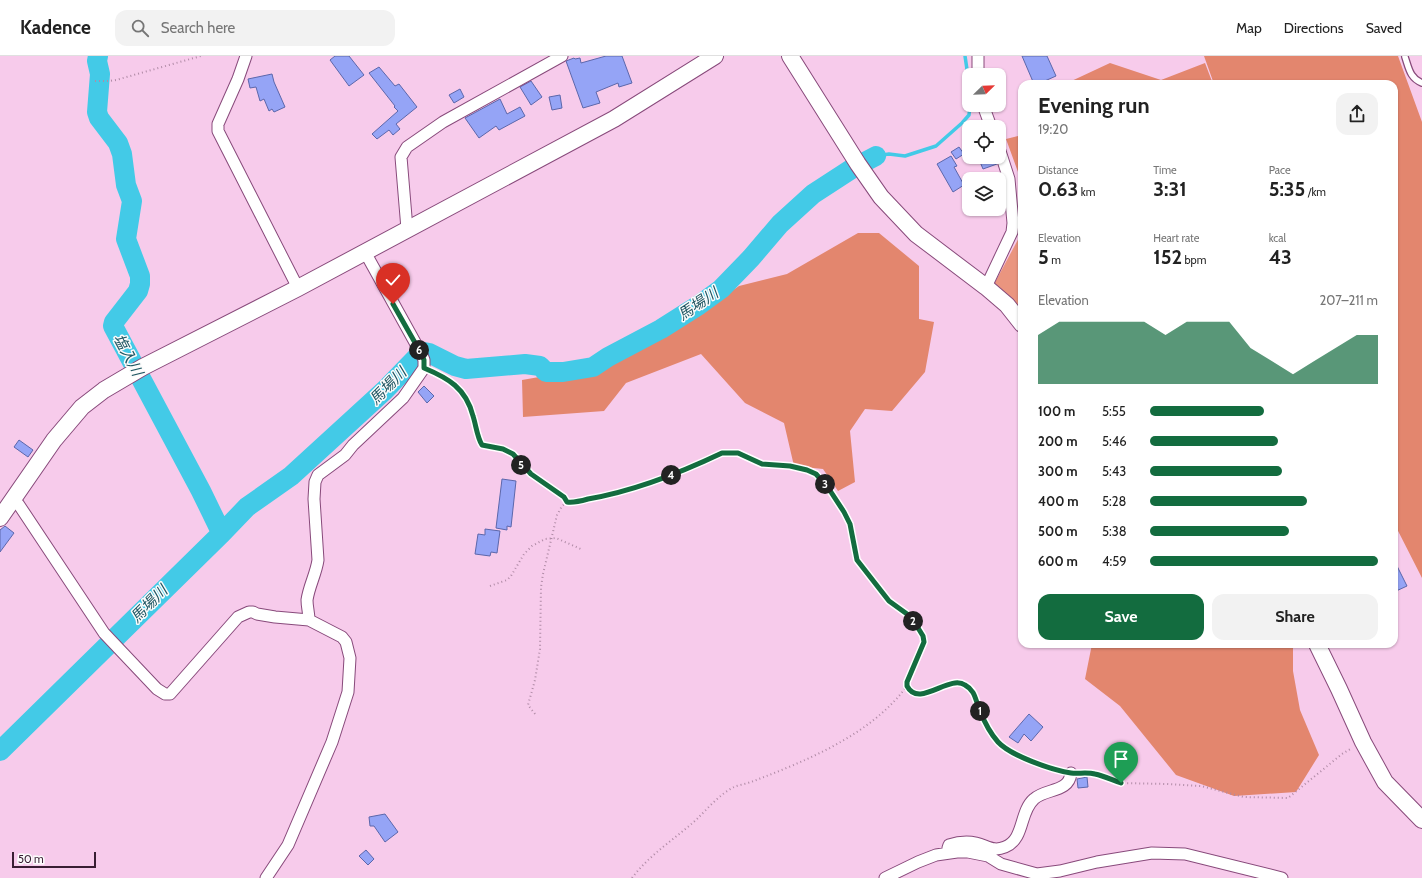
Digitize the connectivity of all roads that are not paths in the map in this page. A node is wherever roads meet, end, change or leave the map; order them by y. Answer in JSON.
{"nodes":[{"id":1,"x":246,"y":56,"type":"edge"},
{"id":2,"x":562,"y":56,"type":"edge"},
{"id":3,"x":715,"y":56,"type":"edge"},
{"id":4,"x":790,"y":56,"type":"edge"},
{"id":5,"x":978,"y":56,"type":"edge"},
{"id":6,"x":1405,"y":57,"type":"dead end"},
{"id":7,"x":978,"y":68,"type":"edge"},
{"id":8,"x":1422,"y":83,"type":"edge"},
{"id":9,"x":1004,"y":164,"type":"edge"},
{"id":10,"x":408,"y":228,"type":"junction"},
{"id":11,"x":365,"y":252,"type":"junction"},
{"id":12,"x":986,"y":287,"type":"junction"},
{"id":13,"x":298,"y":288,"type":"junction"},
{"id":14,"x":1018,"y":319,"type":"edge"},
{"id":15,"x":14,"y":499,"type":"junction"},
{"id":16,"x":0,"y":518,"type":"edge"},
{"id":17,"x":309,"y":620,"type":"junction"},
{"id":18,"x":1319,"y":648,"type":"edge"},
{"id":19,"x":1071,"y":773,"type":"road end"},
{"id":20,"x":1422,"y":820,"type":"edge"},
{"id":21,"x":949,"y":853,"type":"junction"},
{"id":22,"x":266,"y":878,"type":"edge"},
{"id":23,"x":885,"y":878,"type":"edge"},
{"id":24,"x":1282,"y":878,"type":"edge"}],
"edges":[{"from":1,"to":13,"type":"street"},
{"from":2,"to":10,"type":"street"},
{"from":3,"to":10,"type":"street"},
{"from":4,"to":12,"type":"street"},
{"from":5,"to":7,"type":"street"},
{"from":6,"to":8,"type":"lane"},
{"from":9,"to":12,"type":"street"},
{"from":10,"to":11,"type":"street"},
{"from":11,"to":13,"type":"street"},
{"from":11,"to":17,"type":"street"},
{"from":12,"to":14,"type":"street"},
{"from":13,"to":15,"type":"street"},
{"from":15,"to":16,"type":"street"},
{"from":15,"to":17,"type":"street"},
{"from":17,"to":22,"type":"street"},
{"from":18,"to":20,"type":"street"},
{"from":19,"to":21,"type":"street"},
{"from":21,"to":23,"type":"street"},
{"from":21,"to":24,"type":"street"}]}
